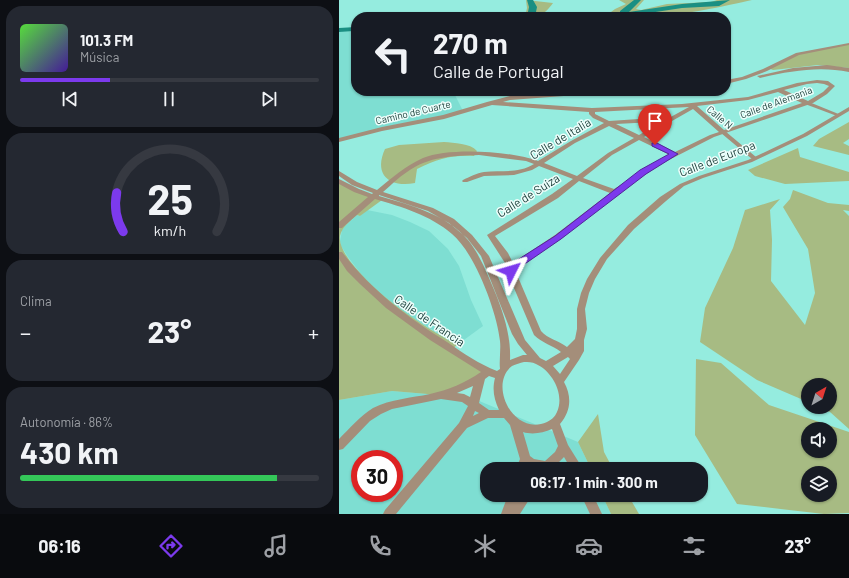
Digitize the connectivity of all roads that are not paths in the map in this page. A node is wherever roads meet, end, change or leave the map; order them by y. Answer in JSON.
{"nodes":[{"id":1,"x":849,"y":44,"type":"edge"},
{"id":2,"x":849,"y":70,"type":"edge"},
{"id":3,"x":731,"y":82,"type":"edge"},
{"id":4,"x":731,"y":83,"type":"edge"},
{"id":5,"x":779,"y":90,"type":"junction"},
{"id":6,"x":529,"y":96,"type":"edge"},
{"id":7,"x":560,"y":96,"type":"edge"},
{"id":8,"x":502,"y":101,"type":"junction"},
{"id":9,"x":807,"y":102,"type":"junction"},
{"id":10,"x":489,"y":103,"type":"joint"},
{"id":11,"x":517,"y":104,"type":"junction"},
{"id":12,"x":692,"y":106,"type":"junction"},
{"id":13,"x":849,"y":109,"type":"edge"},
{"id":14,"x":592,"y":111,"type":"junction"},
{"id":15,"x":839,"y":115,"type":"junction"},
{"id":16,"x":668,"y":121,"type":"junction"},
{"id":17,"x":609,"y":123,"type":"junction"},
{"id":18,"x":723,"y":132,"type":"junction"},
{"id":19,"x":639,"y":138,"type":"junction"},
{"id":20,"x":339,"y":140,"type":"edge"},
{"id":21,"x":674,"y":154,"type":"junction"},
{"id":22,"x":754,"y":158,"type":"junction"},
{"id":23,"x":541,"y":163,"type":"junction"},
{"id":24,"x":339,"y":173,"type":"edge"},
{"id":25,"x":578,"y":178,"type":"junction"},
{"id":26,"x":339,"y":181,"type":"edge"},
{"id":27,"x":465,"y":181,"type":"dead end"},
{"id":28,"x":615,"y":192,"type":"junction"},
{"id":29,"x":339,"y":226,"type":"edge"},
{"id":30,"x":339,"y":254,"type":"edge"},
{"id":31,"x":511,"y":268,"type":"junction"},
{"id":32,"x":579,"y":340,"type":"junction"},
{"id":33,"x":558,"y":345,"type":"junction"},
{"id":34,"x":568,"y":352,"type":"junction"},
{"id":35,"x":576,"y":358,"type":"junction"},
{"id":36,"x":536,"y":360,"type":"junction"},
{"id":37,"x":547,"y":365,"type":"junction"},
{"id":38,"x":502,"y":372,"type":"junction"},
{"id":39,"x":484,"y":375,"type":"junction"},
{"id":40,"x":560,"y":381,"type":"junction"},
{"id":41,"x":435,"y":396,"type":"junction"},
{"id":42,"x":474,"y":404,"type":"junction"},
{"id":43,"x":487,"y":414,"type":"junction"},
{"id":44,"x":506,"y":414,"type":"junction"},
{"id":45,"x":515,"y":423,"type":"junction"},
{"id":46,"x":555,"y":423,"type":"junction"},
{"id":47,"x":463,"y":426,"type":"junction"},
{"id":48,"x":339,"y":446,"type":"edge"},
{"id":49,"x":563,"y":446,"type":"junction"},
{"id":50,"x":523,"y":462,"type":"edge"},
{"id":51,"x":554,"y":462,"type":"edge"},
{"id":52,"x":573,"y":462,"type":"edge"},
{"id":53,"x":511,"y":502,"type":"edge"},
{"id":54,"x":522,"y":502,"type":"edge"},
{"id":55,"x":590,"y":502,"type":"edge"},
{"id":56,"x":389,"y":514,"type":"edge"},
{"id":57,"x":507,"y":514,"type":"edge"},
{"id":58,"x":514,"y":514,"type":"edge"},
{"id":59,"x":596,"y":514,"type":"edge"}],
"edges":[{"from":1,"to":3,"type":"street"},
{"from":2,"to":4,"type":"street"},
{"from":5,"to":9,"type":"street"},
{"from":5,"to":9,"type":"street","name":"Calle de Alemania"},
{"from":5,"to":12,"type":"street","name":"Calle de Alemania"},
{"from":6,"to":8,"type":"street"},
{"from":7,"to":11,"type":"street"},
{"from":8,"to":10,"type":"street","name":"Calle de Alemania"},
{"from":8,"to":11,"type":"street","name":"Calle de Alemania"},
{"from":9,"to":15,"type":"street"},
{"from":9,"to":18,"type":"street","name":"Calle de Alemania"},
{"from":10,"to":20,"type":"street","name":"Camino de Cuarte"},
{"from":11,"to":14,"type":"street","name":"Calle de Alemania"},
{"from":12,"to":14,"type":"street","name":"Calle de Alemania"},
{"from":12,"to":16,"type":"street","name":"Calle de Suiza"},
{"from":12,"to":18,"type":"street","name":"Calle N"},
{"from":13,"to":15,"type":"street","name":"Calle de Europa"},
{"from":14,"to":17,"type":"street"},
{"from":15,"to":22,"type":"street","name":"Calle de Europa"},
{"from":16,"to":17,"type":"street","name":"Calle de Italia"},
{"from":16,"to":19,"type":"street","name":"Calle de Suiza"},
{"from":17,"to":19,"type":"street"},
{"from":17,"to":23,"type":"street","name":"Calle de Italia"},
{"from":18,"to":21,"type":"street","name":"Calle de Alemania"},
{"from":18,"to":22,"type":"street","name":"Calle N"},
{"from":19,"to":21,"type":"street"},
{"from":19,"to":25,"type":"street","name":"Calle de Suiza"},
{"from":21,"to":28,"type":"street","name":"Calle de Alemania"},
{"from":22,"to":32,"type":"street","name":"Calle de Europa"},
{"from":23,"to":25,"type":"street"},
{"from":23,"to":27,"type":"street","name":"Calle de Italia"},
{"from":23,"to":29,"type":"street"},
{"from":24,"to":36,"type":"street"},
{"from":25,"to":28,"type":"street"},
{"from":25,"to":31,"type":"street","name":"Calle de Suiza"},
{"from":26,"to":38,"type":"street"},
{"from":28,"to":31,"type":"street","name":"Calle de Alemania"},
{"from":30,"to":39,"type":"street","name":"Calle de Francia"},
{"from":31,"to":33,"type":"street","name":"Calle de Suiza"},
{"from":32,"to":33,"type":"street"},
{"from":32,"to":34,"type":"street"},
{"from":32,"to":35,"type":"street","name":"Calle de Europa"},
{"from":33,"to":34,"type":"street","name":"Calle de Suiza"},
{"from":34,"to":35,"type":"street","name":"Calle de Suiza"},
{"from":34,"to":37,"type":"street"},
{"from":35,"to":40,"type":"street","name":"Calle de Europa"},
{"from":36,"to":37,"type":"street"},
{"from":36,"to":38,"type":"street"},
{"from":37,"to":40,"type":"street"},
{"from":38,"to":39,"type":"street","name":"Calle de Francia"},
{"from":38,"to":44,"type":"street"},
{"from":39,"to":41,"type":"street"},
{"from":39,"to":42,"type":"street"},
{"from":40,"to":46,"type":"street"},
{"from":41,"to":42,"type":"street"},
{"from":41,"to":48,"type":"street"},
{"from":42,"to":43,"type":"street"},
{"from":42,"to":47,"type":"street"},
{"from":43,"to":44,"type":"street"},
{"from":43,"to":47,"type":"street"},
{"from":44,"to":45,"type":"street"},
{"from":45,"to":46,"type":"street"},
{"from":45,"to":50,"type":"street"},
{"from":46,"to":49,"type":"street"},
{"from":47,"to":56,"type":"street"},
{"from":49,"to":51,"type":"street"},
{"from":49,"to":52,"type":"street"},
{"from":53,"to":57,"type":"street"},
{"from":54,"to":58,"type":"street"},
{"from":55,"to":59,"type":"street"}]}
